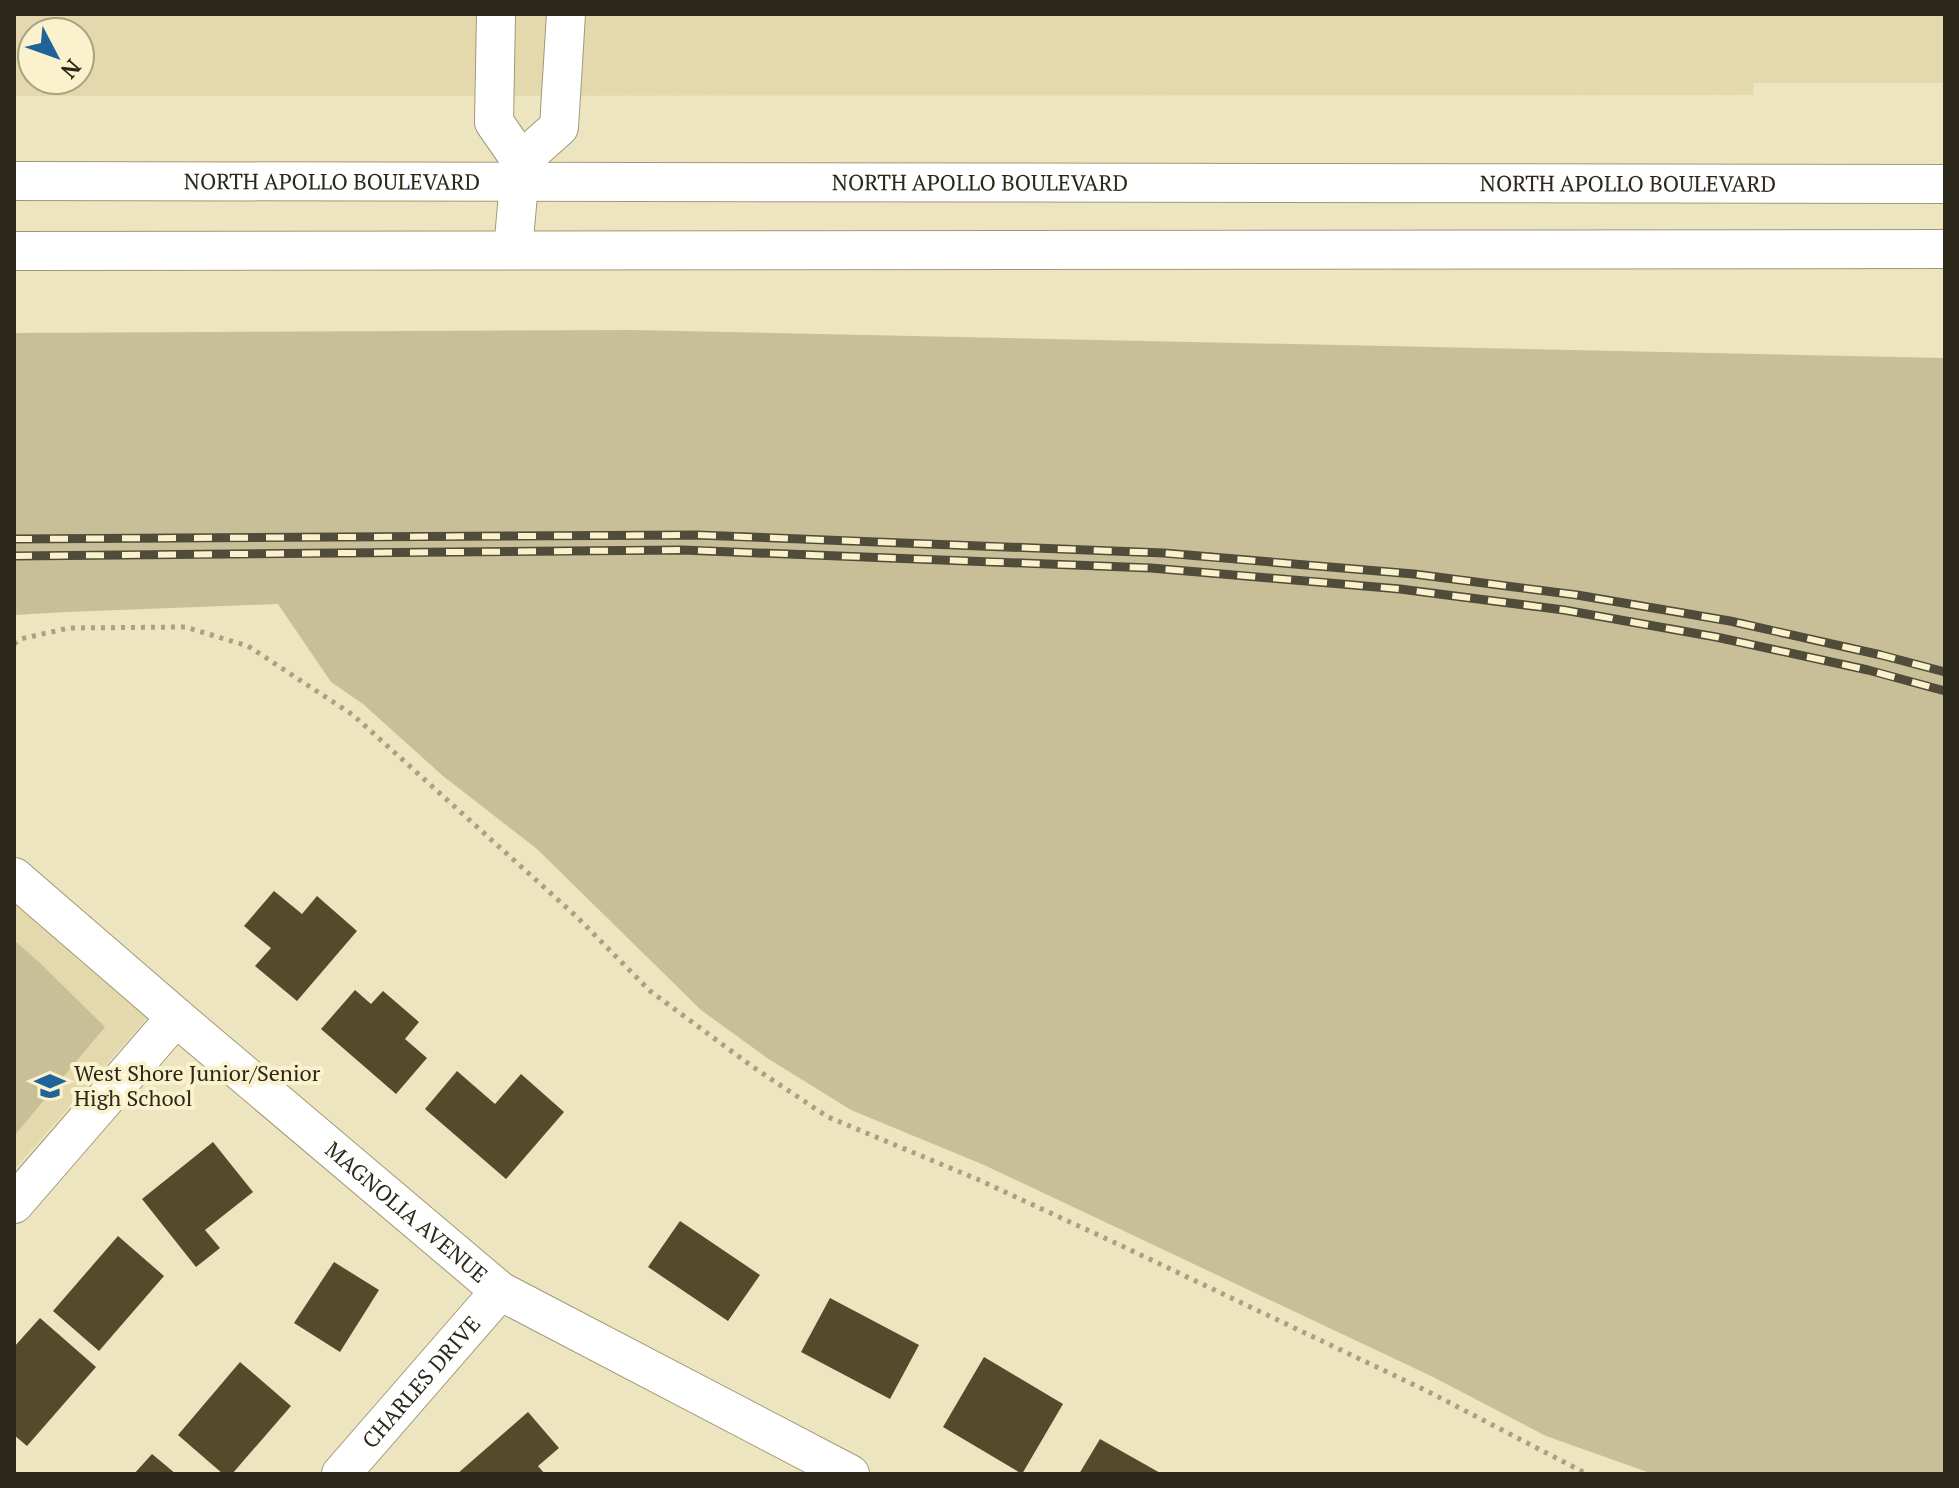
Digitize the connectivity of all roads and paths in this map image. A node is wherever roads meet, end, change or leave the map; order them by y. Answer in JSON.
{"nodes":[{"id":1,"x":496,"y":14,"type":"edge"},
{"id":2,"x":566,"y":14,"type":"edge"},
{"id":3,"x":519,"y":172,"type":"junction"},
{"id":4,"x":14,"y":181,"type":"edge"},
{"id":5,"x":1945,"y":184,"type":"edge"},
{"id":6,"x":1945,"y":249,"type":"edge"},
{"id":7,"x":513,"y":250,"type":"junction"},
{"id":8,"x":14,"y":251,"type":"edge"},
{"id":9,"x":14,"y":644,"type":"edge"},
{"id":10,"x":14,"y":877,"type":"edge"},
{"id":11,"x":176,"y":1017,"type":"junction"},
{"id":12,"x":14,"y":1204,"type":"edge"},
{"id":13,"x":500,"y":1291,"type":"junction"},
{"id":14,"x":341,"y":1474,"type":"edge"},
{"id":15,"x":850,"y":1474,"type":"edge"},
{"id":16,"x":1587,"y":1474,"type":"edge"}],
"edges":[{"from":1,"to":3,"type":"street"},
{"from":2,"to":3,"type":"street"},
{"from":3,"to":4,"type":"street","name":"NORTH APOLLO BOULEVARD"},
{"from":3,"to":5,"type":"street","name":"NORTH APOLLO BOULEVARD"},
{"from":3,"to":7,"type":"street"},
{"from":6,"to":7,"type":"street"},
{"from":7,"to":8,"type":"street"},
{"from":9,"to":16,"type":"path"},
{"from":10,"to":11,"type":"street","name":"MAGNOLIA AVENUE"},
{"from":11,"to":12,"type":"street"},
{"from":11,"to":13,"type":"street","name":"MAGNOLIA AVENUE"},
{"from":13,"to":14,"type":"street","name":"CHARLES DRIVE"},
{"from":13,"to":15,"type":"street","name":"MAGNOLIA AVENUE"}]}
